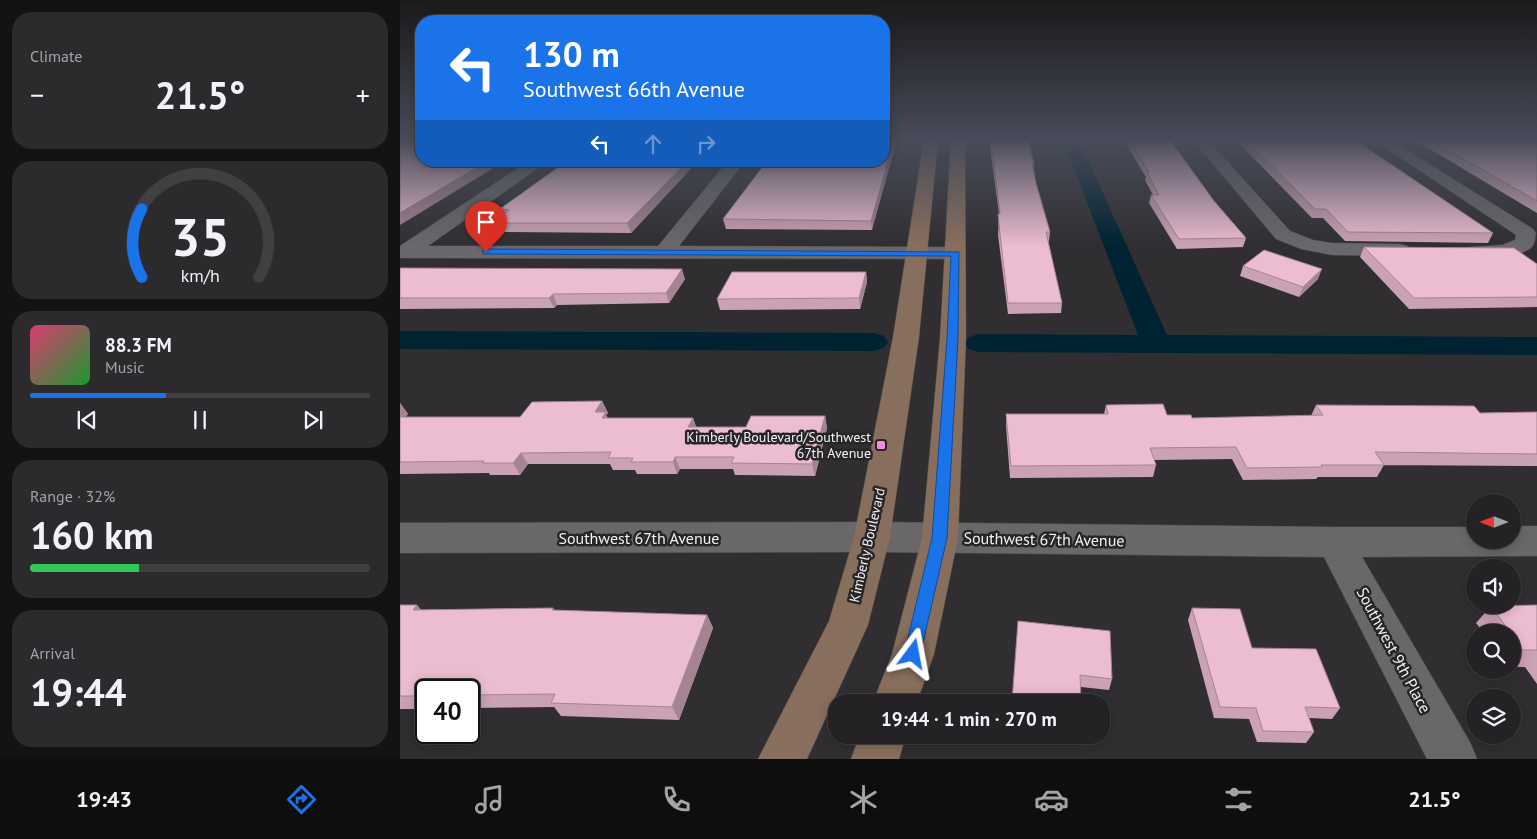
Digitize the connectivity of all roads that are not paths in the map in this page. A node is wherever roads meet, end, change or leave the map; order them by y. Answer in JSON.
{"nodes":[{"id":1,"x":518,"y":175,"type":"edge"},
{"id":2,"x":725,"y":175,"type":"edge"},
{"id":3,"x":927,"y":175,"type":"edge"},
{"id":4,"x":957,"y":175,"type":"edge"},
{"id":5,"x":1231,"y":175,"type":"edge"},
{"id":6,"x":1436,"y":175,"type":"edge"},
{"id":7,"x":1419,"y":250,"type":"edge"},
{"id":8,"x":1457,"y":250,"type":"edge"},
{"id":9,"x":403,"y":252,"type":"edge"},
{"id":10,"x":664,"y":252,"type":"junction"},
{"id":11,"x":956,"y":253,"type":"junction"},
{"id":12,"x":917,"y":254,"type":"junction"},
{"id":13,"x":872,"y":537,"type":"junction"},
{"id":14,"x":400,"y":538,"type":"edge"},
{"id":15,"x":940,"y":538,"type":"junction"},
{"id":16,"x":1537,"y":541,"type":"edge"},
{"id":17,"x":1336,"y":542,"type":"junction"},
{"id":18,"x":898,"y":694,"type":"edge"},
{"id":19,"x":880,"y":744,"type":"edge"},
{"id":20,"x":782,"y":759,"type":"edge"},
{"id":21,"x":875,"y":759,"type":"edge"},
{"id":22,"x":1453,"y":759,"type":"edge"}],
"edges":[{"from":1,"to":9,"type":"street"},
{"from":2,"to":10,"type":"street"},
{"from":3,"to":12,"type":"street","name":"Kimberly Boulevard"},
{"from":4,"to":11,"type":"street"},
{"from":5,"to":7,"type":"street"},
{"from":6,"to":8,"type":"street"},
{"from":9,"to":10,"type":"street"},
{"from":10,"to":12,"type":"street"},
{"from":11,"to":12,"type":"street"},
{"from":11,"to":15,"type":"street"},
{"from":12,"to":13,"type":"street","name":"Kimberly Boulevard"},
{"from":13,"to":14,"type":"street","name":"Southwest 67th Avenue"},
{"from":13,"to":15,"type":"street","name":"Southwest 67th Avenue"},
{"from":13,"to":20,"type":"street","name":"Kimberly Boulevard"},
{"from":15,"to":17,"type":"street","name":"Southwest 67th Avenue"},
{"from":15,"to":18,"type":"street"},
{"from":16,"to":17,"type":"street","name":"Southwest 67th Avenue"},
{"from":17,"to":22,"type":"street","name":"Southwest 9th Place"},
{"from":19,"to":21,"type":"street"}]}
